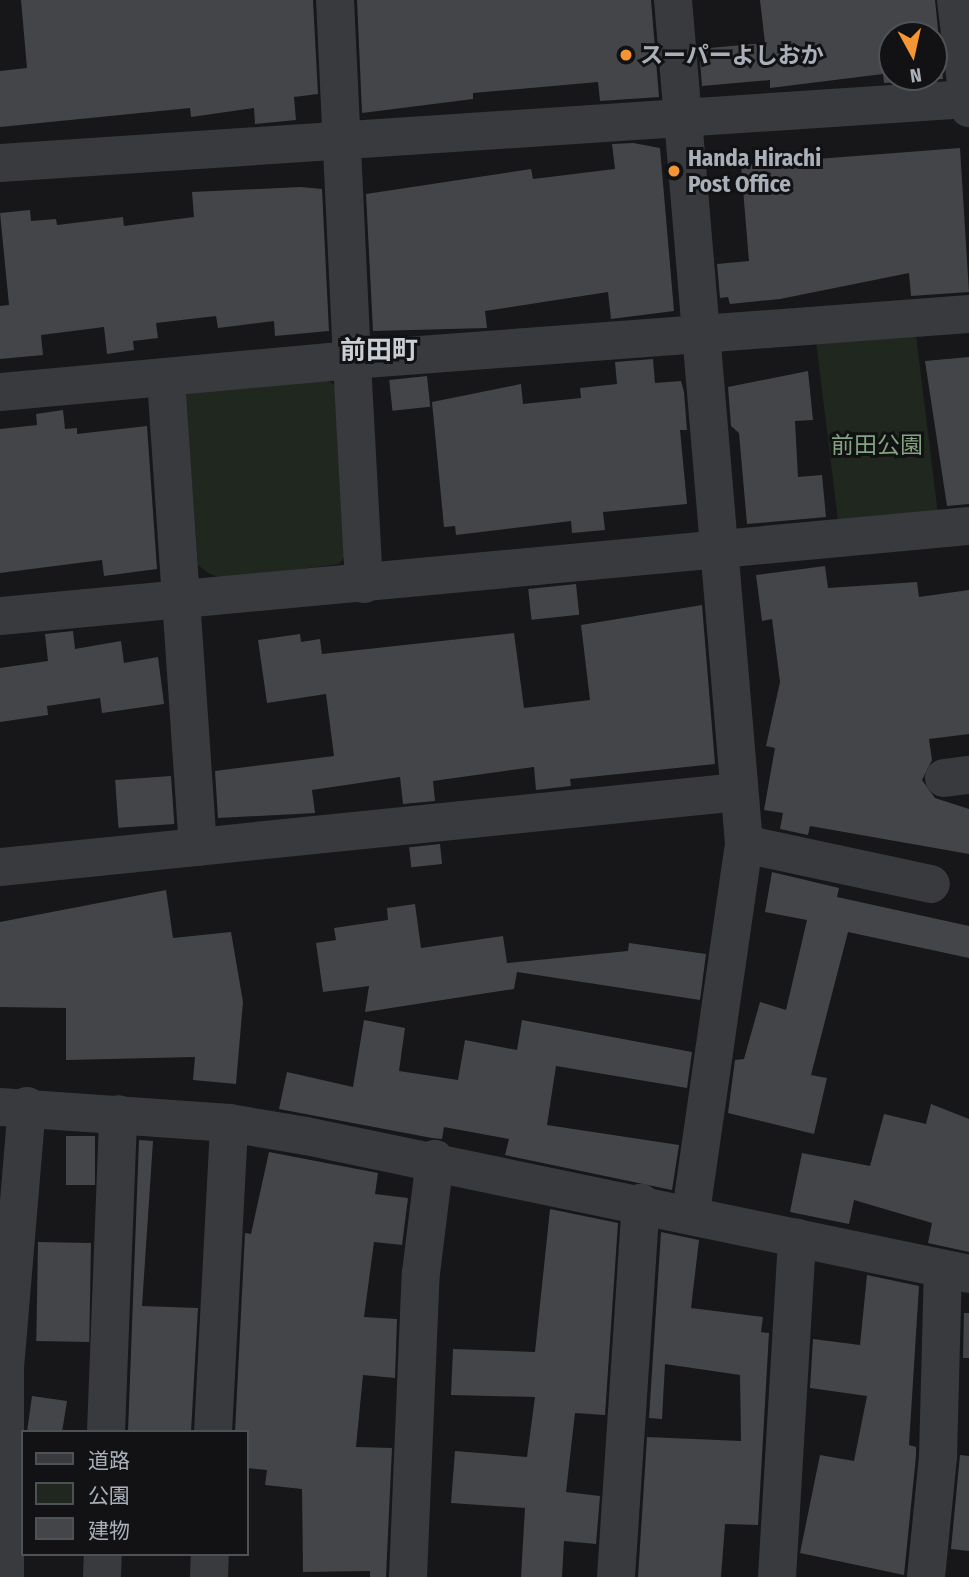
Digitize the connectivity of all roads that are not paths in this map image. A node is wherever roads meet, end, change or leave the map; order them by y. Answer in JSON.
{"nodes":[{"id":1,"x":335,"y":0,"type":"edge"},
{"id":2,"x":673,"y":0,"type":"edge"},
{"id":3,"x":956,"y":0,"type":"edge"},
{"id":4,"x":968,"y":104,"type":"edge"},
{"id":5,"x":681,"y":116,"type":"junction"},
{"id":6,"x":341,"y":139,"type":"junction"},
{"id":7,"x":0,"y":163,"type":"edge"},
{"id":8,"x":969,"y":314,"type":"edge"},
{"id":9,"x":699,"y":335,"type":"junction"},
{"id":10,"x":352,"y":360,"type":"junction"},
{"id":11,"x":166,"y":379,"type":"junction"},
{"id":12,"x":0,"y":392,"type":"edge"},
{"id":13,"x":969,"y":526,"type":"edge"},
{"id":14,"x":715,"y":548,"type":"junction"},
{"id":15,"x":364,"y":584,"type":"junction"},
{"id":16,"x":182,"y":600,"type":"junction"},
{"id":17,"x":0,"y":616,"type":"edge"},
{"id":18,"x":738,"y":792,"type":"junction"},
{"id":19,"x":744,"y":844,"type":"junction"},
{"id":20,"x":198,"y":847,"type":"junction"},
{"id":21,"x":0,"y":867,"type":"edge"},
{"id":22,"x":931,"y":884,"type":"dead end"},
{"id":23,"x":13,"y":1106,"type":"edge"},
{"id":24,"x":118,"y":1114,"type":"junction"},
{"id":25,"x":229,"y":1124,"type":"junction"},
{"id":26,"x":435,"y":1159,"type":"junction"},
{"id":27,"x":641,"y":1203,"type":"junction"},
{"id":28,"x":691,"y":1214,"type":"junction"},
{"id":29,"x":797,"y":1238,"type":"junction"},
{"id":30,"x":956,"y":1272,"type":"edge"},
{"id":31,"x":106,"y":1430,"type":"edge"},
{"id":32,"x":213,"y":1430,"type":"edge"},
{"id":33,"x":103,"y":1556,"type":"edge"},
{"id":34,"x":210,"y":1556,"type":"edge"},
{"id":35,"x":5,"y":1577,"type":"edge"},
{"id":36,"x":102,"y":1577,"type":"edge"},
{"id":37,"x":209,"y":1577,"type":"edge"},
{"id":38,"x":408,"y":1577,"type":"edge"},
{"id":39,"x":615,"y":1577,"type":"edge"},
{"id":40,"x":777,"y":1577,"type":"edge"},
{"id":41,"x":926,"y":1577,"type":"edge"}],
"edges":[{"from":1,"to":6,"type":"street"},
{"from":2,"to":5,"type":"street"},
{"from":3,"to":4,"type":"street"},
{"from":4,"to":5,"type":"street"},
{"from":5,"to":6,"type":"street"},
{"from":5,"to":9,"type":"street"},
{"from":6,"to":7,"type":"street"},
{"from":6,"to":10,"type":"street"},
{"from":8,"to":9,"type":"street"},
{"from":9,"to":10,"type":"street"},
{"from":9,"to":14,"type":"street"},
{"from":10,"to":11,"type":"street"},
{"from":10,"to":15,"type":"street"},
{"from":11,"to":12,"type":"street"},
{"from":11,"to":16,"type":"street"},
{"from":13,"to":14,"type":"street"},
{"from":14,"to":15,"type":"street"},
{"from":14,"to":18,"type":"street"},
{"from":15,"to":16,"type":"street"},
{"from":16,"to":17,"type":"street"},
{"from":16,"to":20,"type":"street"},
{"from":18,"to":19,"type":"street"},
{"from":18,"to":20,"type":"street"},
{"from":19,"to":22,"type":"street"},
{"from":19,"to":28,"type":"street"},
{"from":20,"to":21,"type":"street"},
{"from":23,"to":24,"type":"street"},
{"from":23,"to":35,"type":"street"},
{"from":24,"to":25,"type":"street"},
{"from":24,"to":31,"type":"street"},
{"from":25,"to":26,"type":"street"},
{"from":25,"to":32,"type":"street"},
{"from":26,"to":27,"type":"street"},
{"from":26,"to":38,"type":"street"},
{"from":27,"to":28,"type":"street"},
{"from":27,"to":39,"type":"street"},
{"from":28,"to":29,"type":"street"},
{"from":29,"to":30,"type":"street"},
{"from":29,"to":40,"type":"street"},
{"from":30,"to":41,"type":"street"},
{"from":33,"to":36,"type":"street"},
{"from":34,"to":37,"type":"street"}]}
